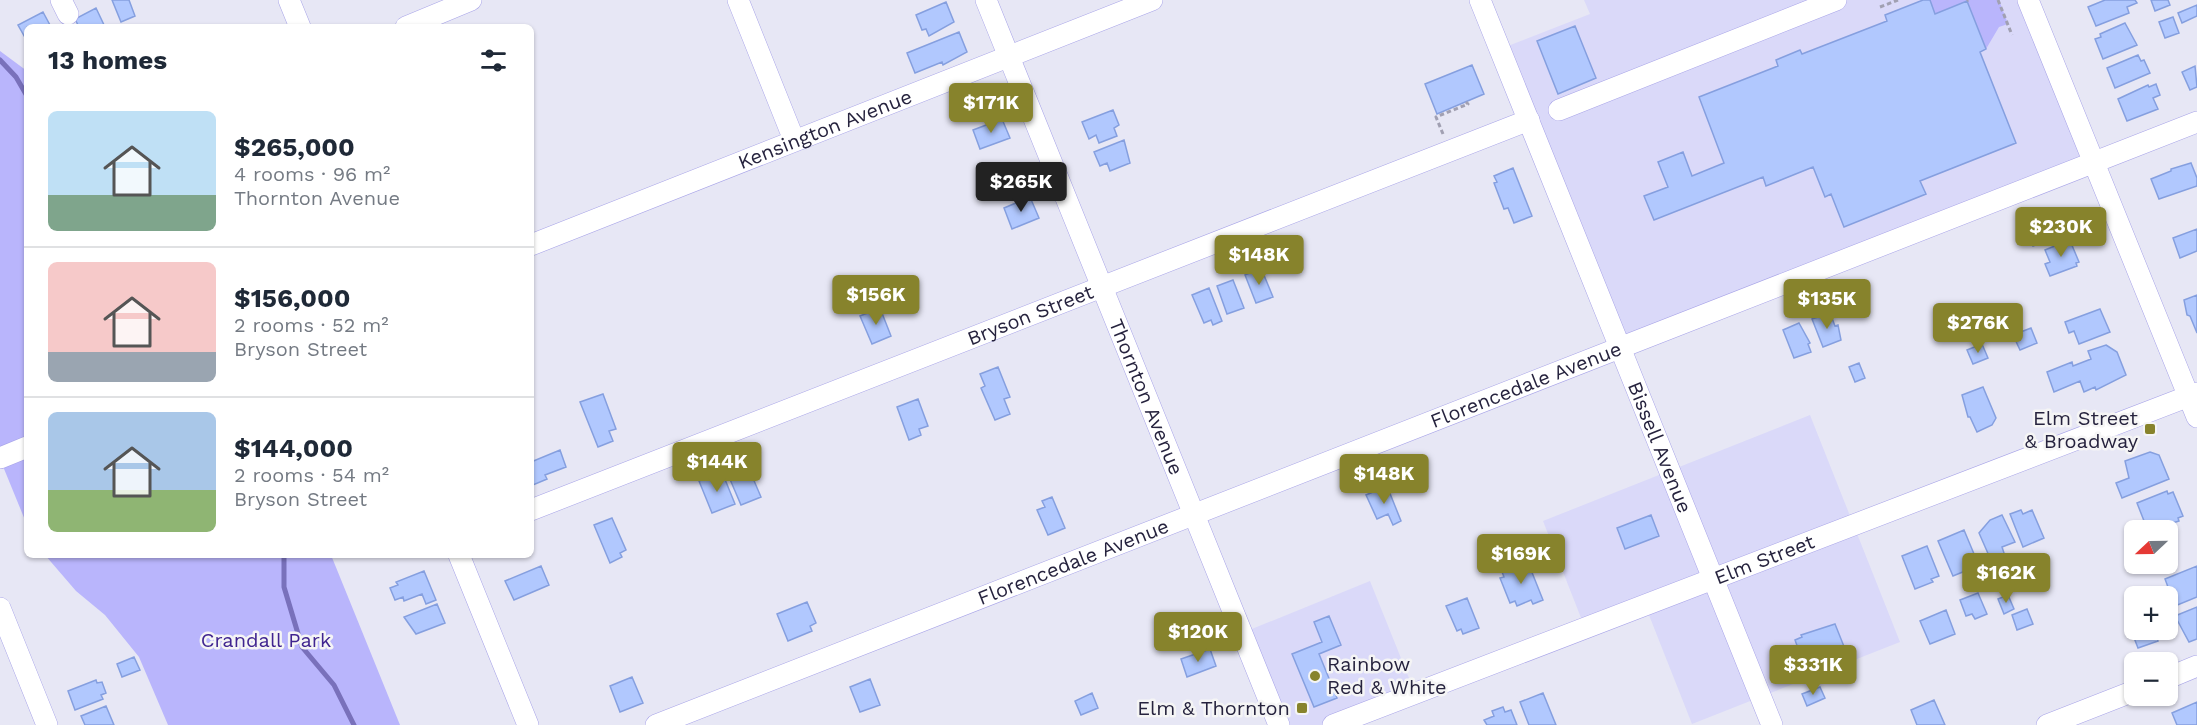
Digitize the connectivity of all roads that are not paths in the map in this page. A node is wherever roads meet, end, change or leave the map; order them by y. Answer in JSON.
{"nodes":[{"id":1,"x":289,"y":0,"type":"edge"},
{"id":2,"x":471,"y":0,"type":"edge"},
{"id":3,"x":738,"y":0,"type":"edge"},
{"id":4,"x":986,"y":0,"type":"edge"},
{"id":5,"x":1152,"y":0,"type":"edge"},
{"id":6,"x":1480,"y":0,"type":"edge"},
{"id":7,"x":1836,"y":0,"type":"edge"},
{"id":8,"x":2028,"y":0,"type":"edge"},
{"id":9,"x":299,"y":24,"type":"edge"},
{"id":10,"x":413,"y":24,"type":"edge"},
{"id":11,"x":1009,"y":56,"type":"junction"},
{"id":12,"x":1559,"y":110,"type":"dead end"},
{"id":13,"x":1528,"y":120,"type":"junction"},
{"id":14,"x":2197,"y":122,"type":"edge"},
{"id":15,"x":794,"y":140,"type":"junction"},
{"id":16,"x":2094,"y":163,"type":"junction"},
{"id":17,"x":534,"y":244,"type":"edge"},
{"id":18,"x":1102,"y":286,"type":"junction"},
{"id":19,"x":1620,"y":348,"type":"junction"},
{"id":20,"x":2193,"y":394,"type":"edge"},
{"id":21,"x":2197,"y":417,"type":"edge"},
{"id":22,"x":24,"y":448,"type":"edge"},
{"id":23,"x":0,"y":458,"type":"edge"},
{"id":24,"x":534,"y":509,"type":"edge"},
{"id":25,"x":1194,"y":514,"type":"junction"},
{"id":26,"x":460,"y":558,"type":"edge"},
{"id":27,"x":1713,"y":578,"type":"junction"},
{"id":28,"x":0,"y":608,"type":"edge"},
{"id":29,"x":2197,"y":666,"type":"edge"},
{"id":30,"x":2178,"y":674,"type":"edge"},
{"id":31,"x":2124,"y":695,"type":"edge"},
{"id":32,"x":47,"y":725,"type":"edge"},
{"id":33,"x":528,"y":725,"type":"edge"},
{"id":34,"x":656,"y":725,"type":"edge"},
{"id":35,"x":1279,"y":725,"type":"edge"},
{"id":36,"x":1332,"y":725,"type":"edge"},
{"id":37,"x":1772,"y":725,"type":"edge"},
{"id":38,"x":2047,"y":725,"type":"edge"}],
"edges":[{"from":1,"to":9,"type":"street"},
{"from":2,"to":10,"type":"street"},
{"from":3,"to":15,"type":"street"},
{"from":4,"to":11,"type":"street","name":"Thornton Avenue"},
{"from":5,"to":11,"type":"street","name":"Kensington Avenue"},
{"from":6,"to":13,"type":"street","name":"Bissell Avenue"},
{"from":7,"to":12,"type":"street"},
{"from":8,"to":16,"type":"street"},
{"from":11,"to":15,"type":"street","name":"Kensington Avenue"},
{"from":11,"to":18,"type":"street","name":"Thornton Avenue"},
{"from":13,"to":18,"type":"street","name":"Bryson Street"},
{"from":13,"to":19,"type":"street","name":"Bissell Avenue"},
{"from":14,"to":16,"type":"street","name":"Florencedale Avenue"},
{"from":15,"to":17,"type":"street","name":"Kensington Avenue"},
{"from":16,"to":19,"type":"street","name":"Florencedale Avenue"},
{"from":16,"to":20,"type":"street"},
{"from":18,"to":24,"type":"street","name":"Bryson Street"},
{"from":18,"to":25,"type":"street","name":"Thornton Avenue"},
{"from":19,"to":25,"type":"street","name":"Florencedale Avenue"},
{"from":19,"to":27,"type":"street","name":"Bissell Avenue"},
{"from":20,"to":21,"type":"street"},
{"from":20,"to":27,"type":"street","name":"Elm Street"},
{"from":22,"to":23,"type":"street"},
{"from":25,"to":34,"type":"street","name":"Florencedale Avenue"},
{"from":25,"to":35,"type":"street","name":"Thornton Avenue"},
{"from":26,"to":33,"type":"street"},
{"from":27,"to":36,"type":"street","name":"Elm Street"},
{"from":27,"to":37,"type":"street","name":"Bissell Avenue"},
{"from":28,"to":32,"type":"street"},
{"from":29,"to":30,"type":"street"},
{"from":31,"to":38,"type":"street"}]}
